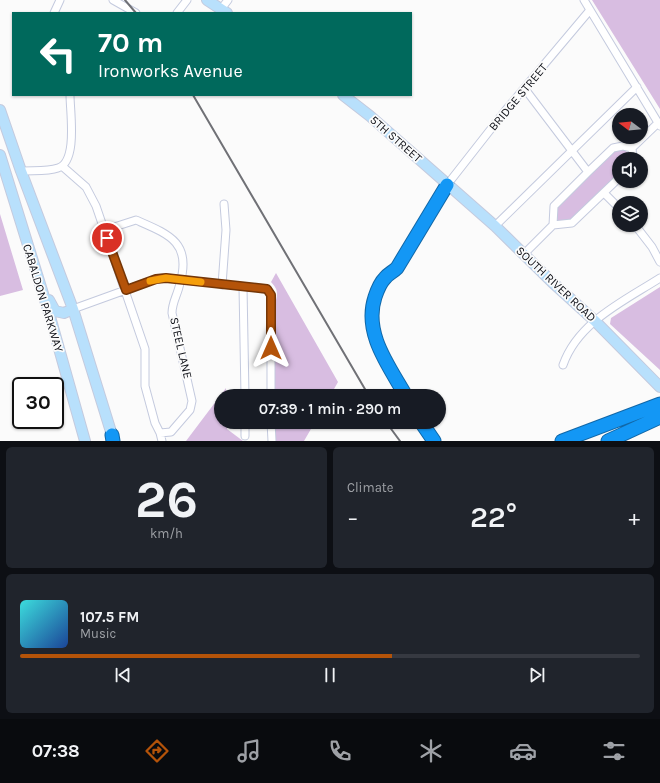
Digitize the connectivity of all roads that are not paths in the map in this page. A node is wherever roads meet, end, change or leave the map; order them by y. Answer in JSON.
{"nodes":[{"id":1,"x":60,"y":0,"type":"edge"},
{"id":2,"x":113,"y":0,"type":"edge"},
{"id":3,"x":188,"y":0,"type":"edge"},
{"id":4,"x":207,"y":0,"type":"edge"},
{"id":5,"x":228,"y":0,"type":"edge"},
{"id":6,"x":584,"y":0,"type":"edge"},
{"id":7,"x":590,"y":10,"type":"junction"},
{"id":8,"x":224,"y":11,"type":"edge"},
{"id":9,"x":54,"y":12,"type":"edge"},
{"id":10,"x":134,"y":12,"type":"edge"},
{"id":11,"x":178,"y":12,"type":"edge"},
{"id":12,"x":637,"y":87,"type":"junction"},
{"id":13,"x":525,"y":89,"type":"junction"},
{"id":14,"x":70,"y":96,"type":"edge"},
{"id":15,"x":344,"y":96,"type":"edge"},
{"id":16,"x":0,"y":110,"type":"edge"},
{"id":17,"x":659,"y":124,"type":"edge"},
{"id":18,"x":632,"y":148,"type":"junction"},
{"id":19,"x":572,"y":151,"type":"junction"},
{"id":20,"x":632,"y":152,"type":"edge"},
{"id":21,"x":0,"y":155,"type":"edge"},
{"id":22,"x":62,"y":166,"type":"junction"},
{"id":23,"x":2,"y":171,"type":"edge"},
{"id":24,"x":21,"y":171,"type":"junction"},
{"id":25,"x":588,"y":172,"type":"junction"},
{"id":26,"x":447,"y":185,"type":"junction"},
{"id":27,"x":612,"y":185,"type":"edge"},
{"id":28,"x":604,"y":193,"type":"junction"},
{"id":29,"x":612,"y":201,"type":"edge"},
{"id":30,"x":224,"y":204,"type":"dead end"},
{"id":31,"x":553,"y":225,"type":"junction"},
{"id":32,"x":494,"y":226,"type":"junction"},
{"id":33,"x":105,"y":230,"type":"junction"},
{"id":34,"x":640,"y":232,"type":"edge"},
{"id":35,"x":524,"y":254,"type":"junction"},
{"id":36,"x":660,"y":262,"type":"edge"},
{"id":37,"x":34,"y":266,"type":"junction"},
{"id":38,"x":660,"y":278,"type":"edge"},
{"id":39,"x":181,"y":280,"type":"junction"},
{"id":40,"x":222,"y":284,"type":"junction"},
{"id":41,"x":243,"y":287,"type":"junction"},
{"id":42,"x":126,"y":290,"type":"junction"},
{"id":43,"x":73,"y":309,"type":"junction"},
{"id":44,"x":595,"y":321,"type":"junction"},
{"id":45,"x":563,"y":365,"type":"dead end"},
{"id":46,"x":660,"y":387,"type":"edge"},
{"id":47,"x":245,"y":389,"type":"edge"},
{"id":48,"x":271,"y":389,"type":"edge"},
{"id":49,"x":402,"y":389,"type":"edge"},
{"id":50,"x":660,"y":404,"type":"edge"},
{"id":51,"x":660,"y":417,"type":"edge"},
{"id":52,"x":245,"y":429,"type":"edge"},
{"id":53,"x":271,"y":429,"type":"edge"},
{"id":54,"x":426,"y":429,"type":"edge"},
{"id":55,"x":593,"y":430,"type":"junction"},
{"id":56,"x":160,"y":433,"type":"junction"},
{"id":57,"x":245,"y":436,"type":"dead end"},
{"id":58,"x":112,"y":438,"type":"edge"},
{"id":59,"x":85,"y":441,"type":"edge"},
{"id":60,"x":162,"y":441,"type":"edge"},
{"id":61,"x":272,"y":441,"type":"edge"},
{"id":62,"x":434,"y":441,"type":"edge"},
{"id":63,"x":562,"y":441,"type":"edge"},
{"id":64,"x":571,"y":441,"type":"edge"},
{"id":65,"x":608,"y":441,"type":"edge"}],
"edges":[{"from":1,"to":9,"type":"street"},
{"from":2,"to":10,"type":"street"},
{"from":3,"to":11,"type":"street"},
{"from":4,"to":8,"type":"main road"},
{"from":5,"to":8,"type":"street"},
{"from":6,"to":7,"type":"street"},
{"from":7,"to":12,"type":"street"},
{"from":7,"to":13,"type":"street","name":"BRIDGE STREET"},
{"from":12,"to":17,"type":"street"},
{"from":12,"to":19,"type":"street"},
{"from":13,"to":19,"type":"street"},
{"from":13,"to":26,"type":"street","name":"BRIDGE STREET"},
{"from":14,"to":22,"type":"street"},
{"from":15,"to":26,"type":"main road","name":"5TH STREET"},
{"from":16,"to":24,"type":"main road","name":"CABALDON PARKWAY"},
{"from":17,"to":18,"type":"street"},
{"from":18,"to":20,"type":"street"},
{"from":18,"to":25,"type":"street"},
{"from":19,"to":25,"type":"street"},
{"from":19,"to":32,"type":"street"},
{"from":21,"to":23,"type":"main road","name":"CABALDON PARKWAY"},
{"from":22,"to":24,"type":"street"},
{"from":22,"to":33,"type":"street"},
{"from":23,"to":24,"type":"main road"},
{"from":23,"to":37,"type":"main road","name":"CABALDON PARKWAY"},
{"from":24,"to":43,"type":"main road","name":"CABALDON PARKWAY"},
{"from":25,"to":31,"type":"street"},
{"from":26,"to":32,"type":"main road","name":"SOUTH RIVER ROAD"},
{"from":26,"to":49,"type":"highway"},
{"from":27,"to":28,"type":"street"},
{"from":28,"to":29,"type":"street"},
{"from":28,"to":31,"type":"street"},
{"from":30,"to":40,"type":"street"},
{"from":31,"to":35,"type":"street"},
{"from":32,"to":35,"type":"main road","name":"SOUTH RIVER ROAD"},
{"from":33,"to":39,"type":"street","name":"STEEL LANE"},
{"from":33,"to":42,"type":"street"},
{"from":34,"to":36,"type":"street"},
{"from":35,"to":44,"type":"main road","name":"SOUTH RIVER ROAD"},
{"from":37,"to":43,"type":"main road"},
{"from":37,"to":59,"type":"main road","name":"CABALDON PARKWAY"},
{"from":38,"to":44,"type":"street"},
{"from":39,"to":40,"type":"street"},
{"from":39,"to":42,"type":"street"},
{"from":39,"to":56,"type":"street","name":"STEEL LANE"},
{"from":40,"to":41,"type":"street"},
{"from":41,"to":47,"type":"street"},
{"from":41,"to":48,"type":"street"},
{"from":42,"to":43,"type":"street"},
{"from":42,"to":56,"type":"street"},
{"from":43,"to":58,"type":"main road","name":"CABALDON PARKWAY"},
{"from":44,"to":45,"type":"street"},
{"from":44,"to":46,"type":"main road","name":"SOUTH RIVER ROAD"},
{"from":50,"to":55,"type":"highway"},
{"from":51,"to":65,"type":"highway"},
{"from":52,"to":57,"type":"street"},
{"from":53,"to":61,"type":"street"},
{"from":54,"to":62,"type":"highway"},
{"from":55,"to":63,"type":"highway"},
{"from":55,"to":64,"type":"highway"},
{"from":56,"to":60,"type":"street"}]}
